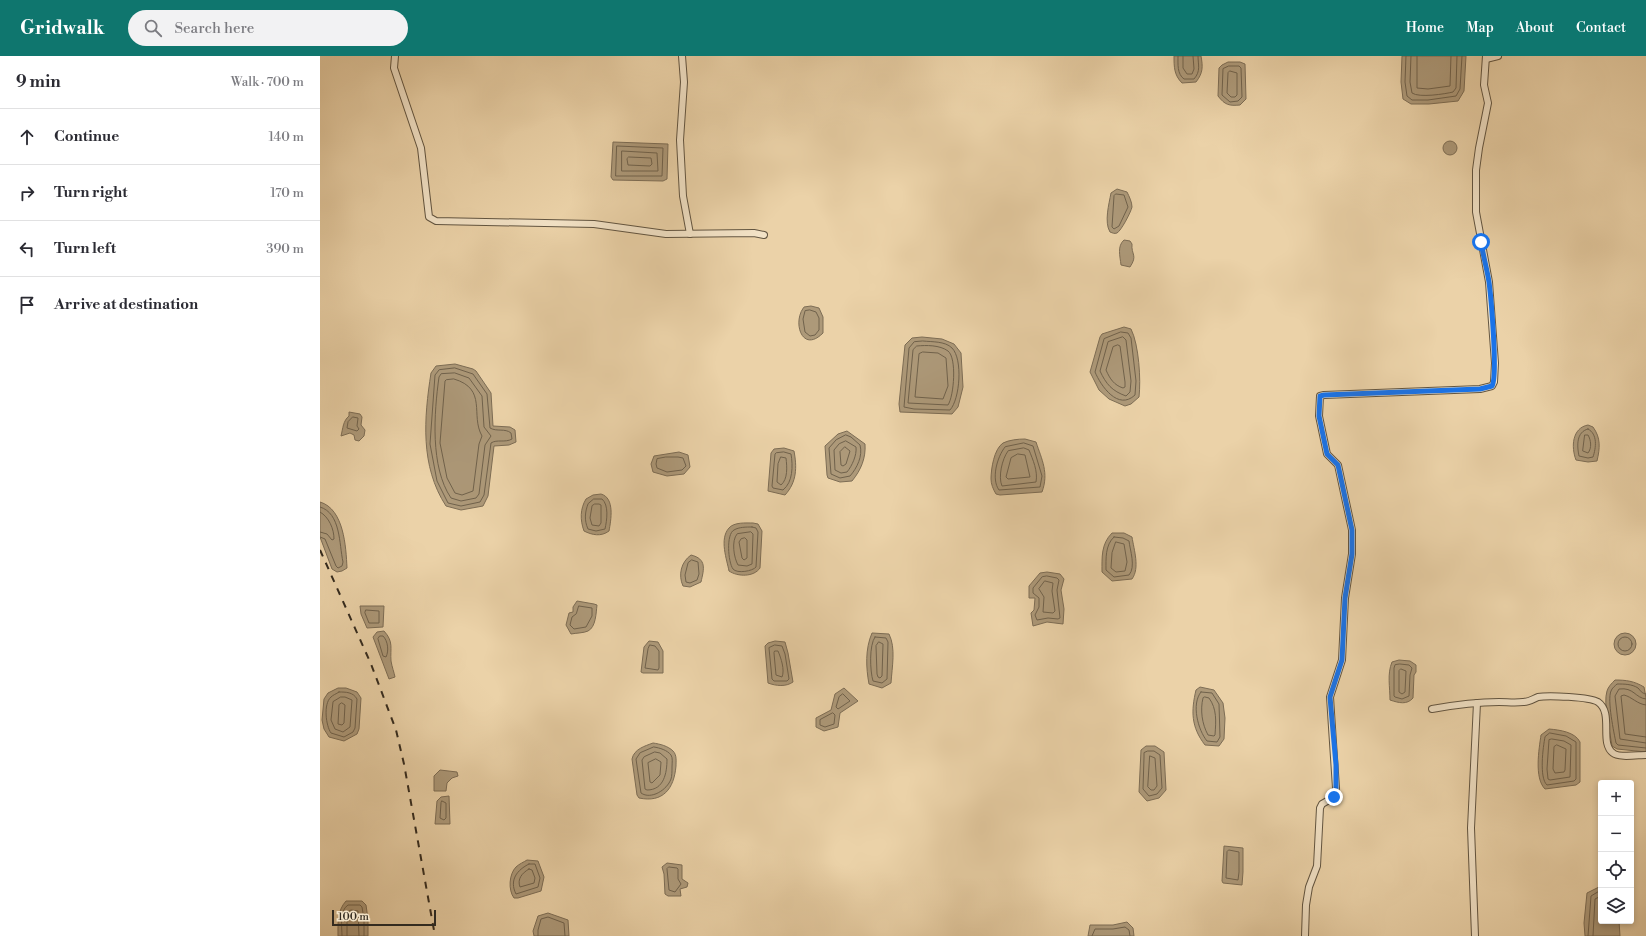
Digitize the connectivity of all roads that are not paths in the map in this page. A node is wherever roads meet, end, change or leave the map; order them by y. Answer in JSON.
{"nodes":[{"id":1,"x":395,"y":56,"type":"edge"},
{"id":2,"x":682,"y":56,"type":"edge"},
{"id":3,"x":1498,"y":56,"type":"edge"},
{"id":4,"x":1486,"y":58,"type":"edge"},
{"id":5,"x":690,"y":234,"type":"junction"},
{"id":6,"x":764,"y":235,"type":"dead end"},
{"id":7,"x":1477,"y":703,"type":"junction"},
{"id":8,"x":1432,"y":708,"type":"dead end"},
{"id":9,"x":1646,"y":755,"type":"edge"},
{"id":10,"x":1305,"y":936,"type":"edge"},
{"id":11,"x":1474,"y":936,"type":"edge"}],
"edges":[{"from":1,"to":5,"type":"street"},
{"from":2,"to":5,"type":"street"},
{"from":3,"to":4,"type":"street"},
{"from":4,"to":10,"type":"street"},
{"from":5,"to":6,"type":"street"},
{"from":7,"to":8,"type":"street"},
{"from":7,"to":9,"type":"street"},
{"from":7,"to":11,"type":"street"}]}
